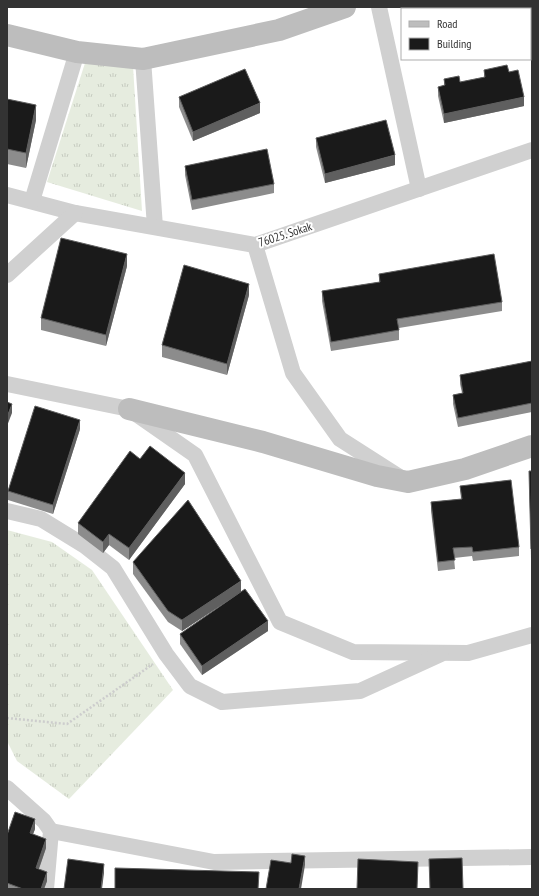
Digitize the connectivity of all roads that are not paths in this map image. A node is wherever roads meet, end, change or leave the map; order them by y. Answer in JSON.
{"nodes":[{"id":1,"x":345,"y":7,"type":"edge"},
{"id":2,"x":379,"y":7,"type":"edge"},
{"id":3,"x":7,"y":35,"type":"edge"},
{"id":4,"x":77,"y":52,"type":"junction"},
{"id":5,"x":143,"y":59,"type":"junction"},
{"id":6,"x":531,"y":152,"type":"edge"},
{"id":7,"x":419,"y":189,"type":"junction"},
{"id":8,"x":7,"y":195,"type":"edge"},
{"id":9,"x":32,"y":201,"type":"junction"},
{"id":10,"x":75,"y":213,"type":"junction"},
{"id":11,"x":155,"y":227,"type":"junction"},
{"id":12,"x":255,"y":245,"type":"junction"},
{"id":13,"x":7,"y":274,"type":"edge"},
{"id":14,"x":7,"y":384,"type":"edge"},
{"id":15,"x":130,"y":409,"type":"junction"},
{"id":16,"x":532,"y":446,"type":"edge"},
{"id":17,"x":408,"y":482,"type":"junction"},
{"id":18,"x":7,"y":511,"type":"edge"},
{"id":19,"x":532,"y":635,"type":"edge"},
{"id":20,"x":445,"y":653,"type":"junction"},
{"id":21,"x":7,"y":788,"type":"edge"},
{"id":22,"x":51,"y":831,"type":"junction"},
{"id":23,"x":532,"y":857,"type":"edge"},
{"id":24,"x":46,"y":889,"type":"edge"}],
"edges":[{"from":1,"to":5,"type":"street"},
{"from":2,"to":7,"type":"street"},
{"from":3,"to":4,"type":"street"},
{"from":4,"to":5,"type":"street"},
{"from":4,"to":9,"type":"street"},
{"from":5,"to":11,"type":"street"},
{"from":6,"to":7,"type":"street","name":"76025. Sokak"},
{"from":7,"to":12,"type":"street","name":"76025. Sokak"},
{"from":8,"to":9,"type":"street","name":"76025. Sokak"},
{"from":9,"to":10,"type":"street","name":"76025. Sokak"},
{"from":10,"to":11,"type":"street","name":"76025. Sokak"},
{"from":10,"to":13,"type":"street"},
{"from":11,"to":12,"type":"street","name":"76025. Sokak"},
{"from":12,"to":17,"type":"street"},
{"from":14,"to":15,"type":"street"},
{"from":15,"to":17,"type":"street"},
{"from":15,"to":20,"type":"street"},
{"from":16,"to":17,"type":"street"},
{"from":18,"to":20,"type":"street"},
{"from":19,"to":20,"type":"street"},
{"from":21,"to":22,"type":"street"},
{"from":22,"to":23,"type":"street"},
{"from":22,"to":24,"type":"street"}]}
